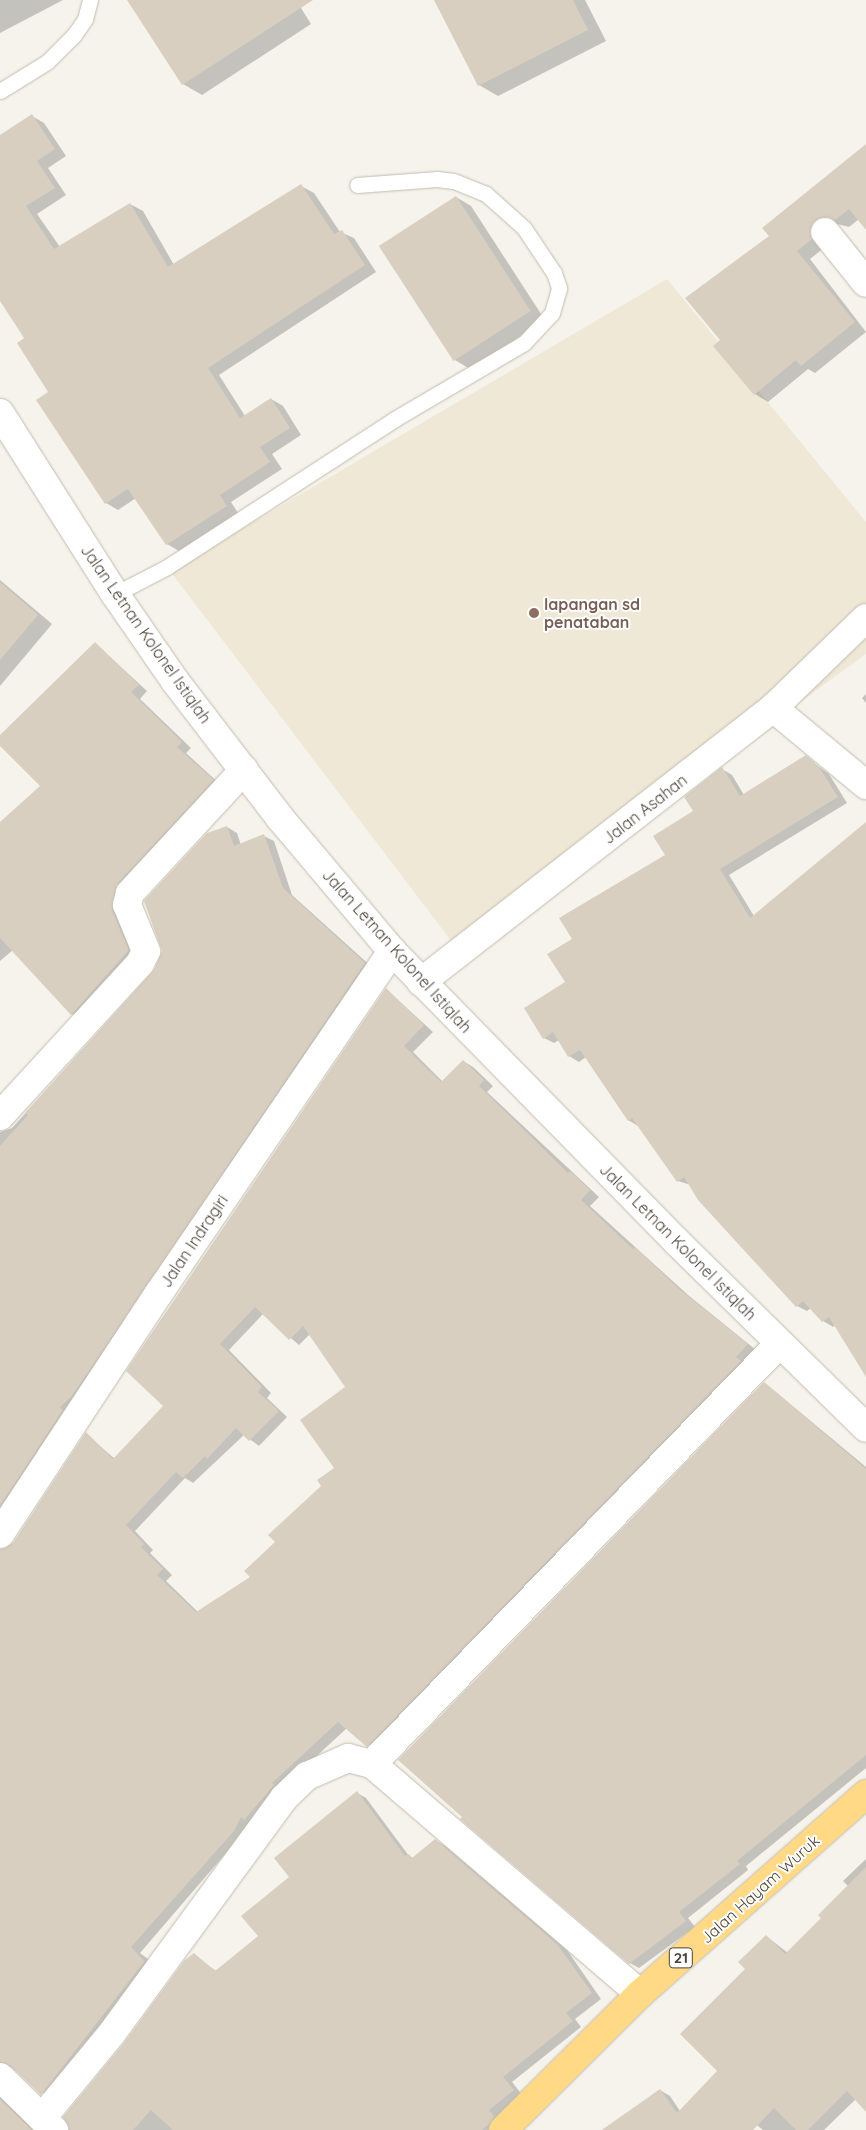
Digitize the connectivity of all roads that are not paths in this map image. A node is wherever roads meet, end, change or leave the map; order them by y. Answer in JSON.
{"nodes":[{"id":1,"x":90,"y":0,"type":"edge"},
{"id":2,"x":0,"y":91,"type":"edge"},
{"id":3,"x":357,"y":185,"type":"dead end"},
{"id":4,"x":824,"y":232,"type":"dead end"},
{"id":5,"x":866,"y":284,"type":"edge"},
{"id":6,"x":0,"y":413,"type":"edge"},
{"id":7,"x":115,"y":594,"type":"junction"},
{"id":8,"x":866,"y":618,"type":"edge"},
{"id":9,"x":773,"y":708,"type":"junction"},
{"id":10,"x":244,"y":770,"type":"junction"},
{"id":11,"x":866,"y":785,"type":"edge"},
{"id":12,"x":392,"y":951,"type":"junction"},
{"id":13,"x":421,"y":982,"type":"junction"},
{"id":14,"x":0,"y":1116,"type":"edge"},
{"id":15,"x":779,"y":1344,"type":"junction"},
{"id":16,"x":866,"y":1428,"type":"edge"},
{"id":17,"x":0,"y":1534,"type":"edge"},
{"id":18,"x":360,"y":1761,"type":"junction"},
{"id":19,"x":866,"y":1794,"type":"edge"},
{"id":20,"x":640,"y":1994,"type":"junction"},
{"id":21,"x":0,"y":2077,"type":"edge"},
{"id":22,"x":48,"y":2124,"type":"edge"},
{"id":23,"x":503,"y":2130,"type":"edge"}],
"edges":[{"from":1,"to":2,"type":"lane"},
{"from":3,"to":7,"type":"lane"},
{"from":4,"to":5,"type":"street"},
{"from":6,"to":7,"type":"street","name":"Jalan Letnan Kolonel Istiqlah"},
{"from":7,"to":10,"type":"street","name":"Jalan Letnan Kolonel Istiqlah"},
{"from":8,"to":9,"type":"street","name":"Jalan Asahan"},
{"from":9,"to":11,"type":"street"},
{"from":9,"to":13,"type":"street","name":"Jalan Asahan"},
{"from":10,"to":12,"type":"street","name":"Jalan Letnan Kolonel Istiqlah"},
{"from":10,"to":14,"type":"street"},
{"from":12,"to":13,"type":"street","name":"Jalan Letnan Kolonel Istiqlah"},
{"from":12,"to":17,"type":"street","name":"Jalan Indragiri"},
{"from":13,"to":15,"type":"street","name":"Jalan Letnan Kolonel Istiqlah"},
{"from":15,"to":16,"type":"street","name":"Jalan Letnan Kolonel Istiqlah"},
{"from":15,"to":18,"type":"street"},
{"from":18,"to":20,"type":"street"},
{"from":18,"to":22,"type":"street"},
{"from":19,"to":20,"type":"highway","name":"Jalan Hayam Wuruk","number":"21"},
{"from":20,"to":23,"type":"highway","name":"Jalan Hayam Wuruk","number":"21"},
{"from":21,"to":22,"type":"street"}]}
